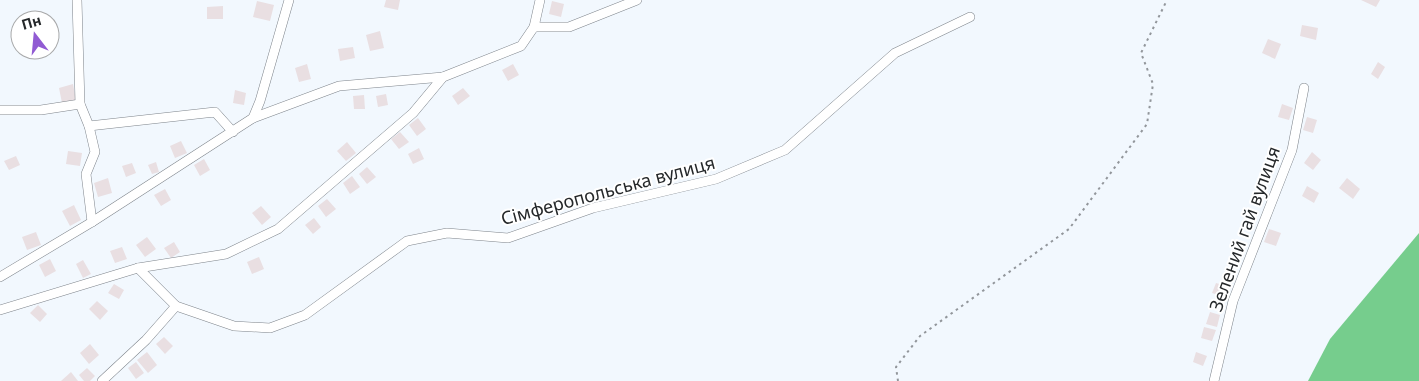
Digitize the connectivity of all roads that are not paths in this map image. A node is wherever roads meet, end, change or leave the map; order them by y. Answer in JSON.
{"nodes":[{"id":1,"x":77,"y":0,"type":"edge"},
{"id":2,"x":289,"y":0,"type":"edge"},
{"id":3,"x":540,"y":0,"type":"edge"},
{"id":4,"x":637,"y":0,"type":"edge"},
{"id":5,"x":970,"y":17,"type":"dead end"},
{"id":6,"x":534,"y":27,"type":"junction"},
{"id":7,"x":443,"y":77,"type":"junction"},
{"id":8,"x":1304,"y":88,"type":"dead end"},
{"id":9,"x":80,"y":104,"type":"junction"},
{"id":10,"x":0,"y":110,"type":"edge"},
{"id":11,"x":253,"y":118,"type":"junction"},
{"id":12,"x":89,"y":126,"type":"junction"},
{"id":13,"x":233,"y":132,"type":"junction"},
{"id":14,"x":92,"y":222,"type":"junction"},
{"id":15,"x":138,"y":268,"type":"junction"},
{"id":16,"x":0,"y":277,"type":"edge"},
{"id":17,"x":176,"y":306,"type":"junction"},
{"id":18,"x":0,"y":310,"type":"edge"},
{"id":19,"x":102,"y":381,"type":"edge"},
{"id":20,"x":1214,"y":381,"type":"edge"}],
"edges":[{"from":1,"to":9,"type":"street"},
{"from":2,"to":11,"type":"street"},
{"from":3,"to":6,"type":"street"},
{"from":4,"to":6,"type":"street"},
{"from":5,"to":17,"type":"street","name":"Сімферопольська вулиця"},
{"from":6,"to":7,"type":"street"},
{"from":7,"to":11,"type":"street"},
{"from":7,"to":15,"type":"street"},
{"from":8,"to":20,"type":"street","name":"Зелений гай вулиця"},
{"from":9,"to":10,"type":"street"},
{"from":9,"to":12,"type":"street"},
{"from":11,"to":13,"type":"street"},
{"from":12,"to":13,"type":"street"},
{"from":12,"to":14,"type":"street"},
{"from":13,"to":14,"type":"street"},
{"from":14,"to":16,"type":"street"},
{"from":15,"to":17,"type":"street","name":"Сімферопольська вулиця"},
{"from":15,"to":18,"type":"street"},
{"from":17,"to":19,"type":"street"}]}
